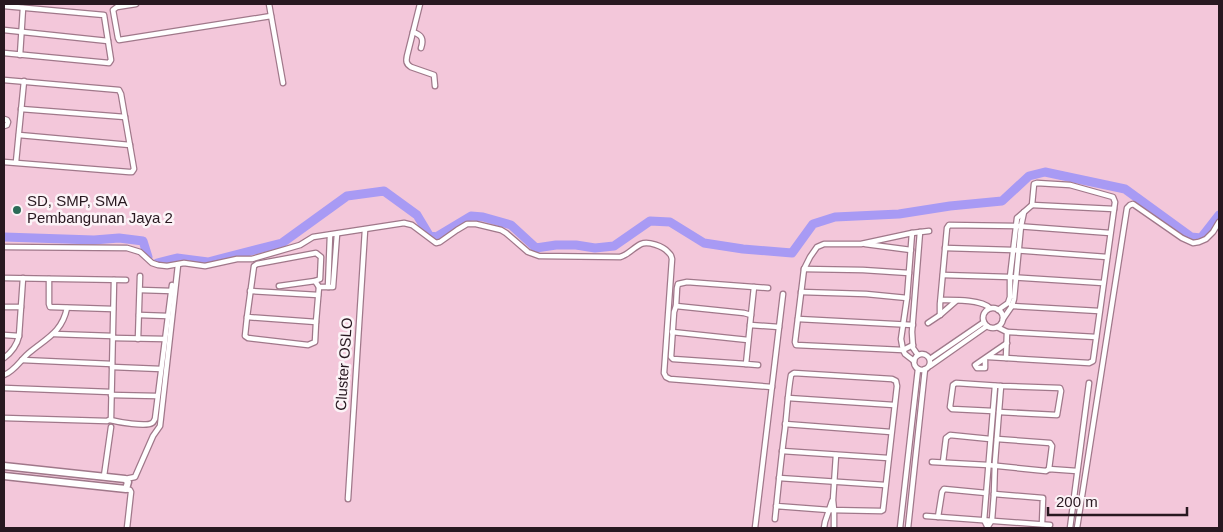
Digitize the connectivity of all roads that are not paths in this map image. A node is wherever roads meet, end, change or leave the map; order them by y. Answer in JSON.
{"nodes":[{"id":1,"x":136,"y":4,"type":"edge"},
{"id":2,"x":269,"y":4,"type":"edge"},
{"id":3,"x":420,"y":4,"type":"edge"},
{"id":4,"x":4,"y":6,"type":"edge"},
{"id":5,"x":23,"y":8,"type":"junction"},
{"id":6,"x":271,"y":16,"type":"junction"},
{"id":7,"x":4,"y":30,"type":"edge"},
{"id":8,"x":21,"y":32,"type":"junction"},
{"id":9,"x":413,"y":32,"type":"junction"},
{"id":10,"x":108,"y":41,"type":"junction"},
{"id":11,"x":421,"y":48,"type":"dead end"},
{"id":12,"x":4,"y":53,"type":"edge"},
{"id":13,"x":20,"y":55,"type":"junction"},
{"id":14,"x":4,"y":80,"type":"edge"},
{"id":15,"x":24,"y":81,"type":"junction"},
{"id":16,"x":282,"y":83,"type":"dead end"},
{"id":17,"x":436,"y":86,"type":"dead end"},
{"id":18,"x":21,"y":109,"type":"junction"},
{"id":19,"x":125,"y":117,"type":"junction"},
{"id":20,"x":4,"y":119,"type":"edge"},
{"id":21,"x":4,"y":126,"type":"edge"},
{"id":22,"x":19,"y":135,"type":"junction"},
{"id":23,"x":130,"y":145,"type":"junction"},
{"id":24,"x":4,"y":162,"type":"edge"},
{"id":25,"x":16,"y":162,"type":"junction"},
{"id":26,"x":1032,"y":205,"type":"junction"},
{"id":27,"x":1114,"y":210,"type":"junction"},
{"id":28,"x":1219,"y":222,"type":"edge"},
{"id":29,"x":1018,"y":226,"type":"junction"},
{"id":30,"x":365,"y":230,"type":"junction"},
{"id":31,"x":929,"y":231,"type":"dead end"},
{"id":32,"x":920,"y":232,"type":"junction"},
{"id":33,"x":912,"y":233,"type":"junction"},
{"id":34,"x":1110,"y":233,"type":"junction"},
{"id":35,"x":337,"y":234,"type":"junction"},
{"id":36,"x":330,"y":235,"type":"junction"},
{"id":37,"x":861,"y":244,"type":"junction"},
{"id":38,"x":4,"y":247,"type":"edge"},
{"id":39,"x":945,"y":248,"type":"junction"},
{"id":40,"x":911,"y":250,"type":"junction"},
{"id":41,"x":1016,"y":251,"type":"junction"},
{"id":42,"x":1107,"y":256,"type":"junction"},
{"id":43,"x":910,"y":260,"type":"junction"},
{"id":44,"x":918,"y":260,"type":"junction"},
{"id":45,"x":178,"y":264,"type":"junction"},
{"id":46,"x":804,"y":269,"type":"junction"},
{"id":47,"x":909,"y":273,"type":"junction"},
{"id":48,"x":943,"y":275,"type":"junction"},
{"id":49,"x":140,"y":276,"type":"dead end"},
{"id":50,"x":1013,"y":277,"type":"junction"},
{"id":51,"x":4,"y":278,"type":"edge"},
{"id":52,"x":22,"y":278,"type":"junction"},
{"id":53,"x":49,"y":279,"type":"junction"},
{"id":54,"x":114,"y":280,"type":"junction"},
{"id":55,"x":126,"y":280,"type":"dead end"},
{"id":56,"x":315,"y":281,"type":"junction"},
{"id":57,"x":1103,"y":283,"type":"junction"},
{"id":58,"x":172,"y":285,"type":"dead end"},
{"id":59,"x":908,"y":285,"type":"junction"},
{"id":60,"x":916,"y":285,"type":"junction"},
{"id":61,"x":279,"y":286,"type":"dead end"},
{"id":62,"x":319,"y":287,"type":"junction"},
{"id":63,"x":330,"y":287,"type":"junction"},
{"id":64,"x":754,"y":287,"type":"junction"},
{"id":65,"x":768,"y":288,"type":"dead end"},
{"id":66,"x":140,"y":290,"type":"junction"},
{"id":67,"x":172,"y":291,"type":"junction"},
{"id":68,"x":250,"y":291,"type":"junction"},
{"id":69,"x":801,"y":292,"type":"junction"},
{"id":70,"x":783,"y":294,"type":"dead end"},
{"id":71,"x":318,"y":295,"type":"junction"},
{"id":72,"x":907,"y":298,"type":"junction"},
{"id":73,"x":941,"y":300,"type":"junction"},
{"id":74,"x":957,"y":300,"type":"junction"},
{"id":75,"x":1008,"y":303,"type":"junction"},
{"id":76,"x":676,"y":306,"type":"junction"},
{"id":77,"x":1012,"y":306,"type":"junction"},
{"id":78,"x":4,"y":307,"type":"edge"},
{"id":79,"x":21,"y":307,"type":"junction"},
{"id":80,"x":67,"y":308,"type":"junction"},
{"id":81,"x":990,"y":308,"type":"junction"},
{"id":82,"x":113,"y":309,"type":"junction"},
{"id":83,"x":998,"y":310,"type":"junction"},
{"id":84,"x":1099,"y":311,"type":"junction"},
{"id":85,"x":139,"y":315,"type":"junction"},
{"id":86,"x":751,"y":315,"type":"junction"},
{"id":87,"x":940,"y":315,"type":"junction"},
{"id":88,"x":168,"y":316,"type":"junction"},
{"id":89,"x":247,"y":317,"type":"junction"},
{"id":90,"x":798,"y":319,"type":"junction"},
{"id":91,"x":1003,"y":319,"type":"junction"},
{"id":92,"x":316,"y":322,"type":"junction"},
{"id":93,"x":928,"y":323,"type":"dead end"},
{"id":94,"x":904,"y":324,"type":"junction"},
{"id":95,"x":985,"y":324,"type":"junction"},
{"id":96,"x":750,"y":325,"type":"junction"},
{"id":97,"x":912,"y":325,"type":"junction"},
{"id":98,"x":778,"y":327,"type":"junction"},
{"id":99,"x":997,"y":327,"type":"junction"},
{"id":100,"x":672,"y":332,"type":"junction"},
{"id":101,"x":1007,"y":332,"type":"junction"},
{"id":102,"x":54,"y":334,"type":"junction"},
{"id":103,"x":4,"y":335,"type":"edge"},
{"id":104,"x":19,"y":336,"type":"junction"},
{"id":105,"x":112,"y":337,"type":"junction"},
{"id":106,"x":1096,"y":338,"type":"junction"},
{"id":107,"x":138,"y":339,"type":"junction"},
{"id":108,"x":165,"y":339,"type":"junction"},
{"id":109,"x":748,"y":340,"type":"junction"},
{"id":110,"x":1007,"y":343,"type":"junction"},
{"id":111,"x":912,"y":345,"type":"junction"},
{"id":112,"x":902,"y":350,"type":"junction"},
{"id":113,"x":918,"y":355,"type":"junction"},
{"id":114,"x":4,"y":358,"type":"edge"},
{"id":115,"x":1006,"y":358,"type":"junction"},
{"id":116,"x":930,"y":359,"type":"junction"},
{"id":117,"x":22,"y":360,"type":"junction"},
{"id":118,"x":914,"y":361,"type":"junction"},
{"id":119,"x":746,"y":364,"type":"junction"},
{"id":120,"x":758,"y":365,"type":"dead end"},
{"id":121,"x":112,"y":366,"type":"junction"},
{"id":122,"x":928,"y":367,"type":"junction"},
{"id":123,"x":161,"y":369,"type":"junction"},
{"id":124,"x":918,"y":369,"type":"junction"},
{"id":125,"x":4,"y":375,"type":"edge"},
{"id":126,"x":1089,"y":383,"type":"dead end"},
{"id":127,"x":995,"y":386,"type":"junction"},
{"id":128,"x":1001,"y":386,"type":"junction"},
{"id":129,"x":772,"y":387,"type":"junction"},
{"id":130,"x":4,"y":388,"type":"edge"},
{"id":131,"x":111,"y":393,"type":"junction"},
{"id":132,"x":158,"y":396,"type":"junction"},
{"id":133,"x":788,"y":398,"type":"junction"},
{"id":134,"x":894,"y":405,"type":"junction"},
{"id":135,"x":992,"y":411,"type":"junction"},
{"id":136,"x":999,"y":412,"type":"junction"},
{"id":137,"x":4,"y":418,"type":"edge"},
{"id":138,"x":110,"y":420,"type":"junction"},
{"id":139,"x":785,"y":424,"type":"junction"},
{"id":140,"x":991,"y":426,"type":"junction"},
{"id":141,"x":998,"y":426,"type":"junction"},
{"id":142,"x":111,"y":427,"type":"dead end"},
{"id":143,"x":891,"y":432,"type":"junction"},
{"id":144,"x":990,"y":439,"type":"junction"},
{"id":145,"x":997,"y":439,"type":"junction"},
{"id":146,"x":782,"y":451,"type":"junction"},
{"id":147,"x":836,"y":455,"type":"junction"},
{"id":148,"x":888,"y":458,"type":"junction"},
{"id":149,"x":932,"y":462,"type":"dead end"},
{"id":150,"x":943,"y":462,"type":"junction"},
{"id":151,"x":988,"y":465,"type":"junction"},
{"id":152,"x":4,"y":466,"type":"edge"},
{"id":153,"x":995,"y":466,"type":"junction"},
{"id":154,"x":1049,"y":468,"type":"junction"},
{"id":155,"x":1078,"y":471,"type":"junction"},
{"id":156,"x":4,"y":476,"type":"edge"},
{"id":157,"x":104,"y":476,"type":"junction"},
{"id":158,"x":135,"y":477,"type":"junction"},
{"id":159,"x":779,"y":478,"type":"junction"},
{"id":160,"x":125,"y":479,"type":"junction"},
{"id":161,"x":835,"y":482,"type":"junction"},
{"id":162,"x":885,"y":485,"type":"junction"},
{"id":163,"x":127,"y":489,"type":"junction"},
{"id":164,"x":986,"y":493,"type":"junction"},
{"id":165,"x":994,"y":494,"type":"junction"},
{"id":166,"x":348,"y":499,"type":"dead end"},
{"id":167,"x":833,"y":500,"type":"junction"},
{"id":168,"x":776,"y":506,"type":"junction"},
{"id":169,"x":829,"y":510,"type":"junction"},
{"id":170,"x":834,"y":510,"type":"junction"},
{"id":171,"x":926,"y":516,"type":"dead end"},
{"id":172,"x":938,"y":517,"type":"junction"},
{"id":173,"x":775,"y":518,"type":"dead end"},
{"id":174,"x":984,"y":520,"type":"junction"},
{"id":175,"x":992,"y":520,"type":"junction"},
{"id":176,"x":1042,"y":524,"type":"junction"},
{"id":177,"x":1050,"y":525,"type":"dead end"},
{"id":178,"x":825,"y":527,"type":"edge"},
{"id":179,"x":834,"y":527,"type":"edge"},
{"id":180,"x":987,"y":527,"type":"edge"},
{"id":181,"x":126,"y":528,"type":"edge"},
{"id":182,"x":755,"y":528,"type":"edge"},
{"id":183,"x":900,"y":528,"type":"edge"},
{"id":184,"x":908,"y":528,"type":"edge"},
{"id":185,"x":1070,"y":528,"type":"edge"},
{"id":186,"x":1077,"y":528,"type":"edge"}],
"edges":[{"from":1,"to":6,"type":"street"},
{"from":2,"to":6,"type":"street"},
{"from":3,"to":9,"type":"street"},
{"from":4,"to":5,"type":"street"},
{"from":5,"to":8,"type":"street"},
{"from":5,"to":10,"type":"street"},
{"from":6,"to":16,"type":"street"},
{"from":7,"to":8,"type":"street"},
{"from":8,"to":10,"type":"street"},
{"from":8,"to":13,"type":"street"},
{"from":9,"to":11,"type":"street"},
{"from":9,"to":17,"type":"street"},
{"from":10,"to":13,"type":"street"},
{"from":12,"to":13,"type":"street"},
{"from":14,"to":15,"type":"street"},
{"from":15,"to":18,"type":"street"},
{"from":15,"to":19,"type":"street"},
{"from":18,"to":19,"type":"street"},
{"from":18,"to":22,"type":"street"},
{"from":19,"to":23,"type":"street"},
{"from":20,"to":21,"type":"street"},
{"from":22,"to":23,"type":"street"},
{"from":22,"to":25,"type":"street"},
{"from":23,"to":25,"type":"street"},
{"from":24,"to":25,"type":"street"},
{"from":26,"to":27,"type":"street"},
{"from":26,"to":27,"type":"street"},
{"from":26,"to":29,"type":"street"},
{"from":27,"to":34,"type":"street"},
{"from":28,"to":186,"type":"street"},
{"from":29,"to":34,"type":"street"},
{"from":29,"to":39,"type":"street"},
{"from":29,"to":41,"type":"street"},
{"from":30,"to":35,"type":"street"},
{"from":30,"to":129,"type":"street"},
{"from":30,"to":166,"type":"street","name":"Cluster OSLO"},
{"from":31,"to":32,"type":"street"},
{"from":32,"to":33,"type":"street"},
{"from":32,"to":44,"type":"street"},
{"from":33,"to":37,"type":"street"},
{"from":33,"to":40,"type":"street"},
{"from":34,"to":42,"type":"street"},
{"from":35,"to":36,"type":"street"},
{"from":35,"to":63,"type":"street"},
{"from":36,"to":45,"type":"street"},
{"from":36,"to":63,"type":"street"},
{"from":37,"to":40,"type":"street"},
{"from":37,"to":46,"type":"street"},
{"from":38,"to":45,"type":"street"},
{"from":39,"to":41,"type":"street"},
{"from":39,"to":48,"type":"street"},
{"from":40,"to":43,"type":"street"},
{"from":41,"to":42,"type":"street"},
{"from":41,"to":50,"type":"street"},
{"from":42,"to":57,"type":"street"},
{"from":43,"to":44,"type":"street"},
{"from":43,"to":47,"type":"street"},
{"from":44,"to":60,"type":"street"},
{"from":45,"to":158,"type":"street"},
{"from":46,"to":47,"type":"street"},
{"from":46,"to":69,"type":"street"},
{"from":47,"to":59,"type":"street"},
{"from":48,"to":50,"type":"street"},
{"from":48,"to":73,"type":"street"},
{"from":49,"to":66,"type":"street"},
{"from":50,"to":57,"type":"street"},
{"from":50,"to":75,"type":"street"},
{"from":50,"to":77,"type":"street"},
{"from":51,"to":52,"type":"street"},
{"from":52,"to":53,"type":"street"},
{"from":52,"to":79,"type":"street"},
{"from":53,"to":54,"type":"street"},
{"from":53,"to":80,"type":"street"},
{"from":54,"to":55,"type":"street"},
{"from":54,"to":82,"type":"street"},
{"from":56,"to":61,"type":"street"},
{"from":56,"to":62,"type":"street"},
{"from":56,"to":68,"type":"street"},
{"from":57,"to":84,"type":"street"},
{"from":58,"to":67,"type":"street"},
{"from":59,"to":60,"type":"street"},
{"from":59,"to":72,"type":"street"},
{"from":60,"to":97,"type":"street"},
{"from":62,"to":63,"type":"street"},
{"from":62,"to":71,"type":"street"},
{"from":64,"to":65,"type":"street"},
{"from":64,"to":76,"type":"street"},
{"from":64,"to":86,"type":"street"},
{"from":66,"to":67,"type":"street"},
{"from":66,"to":85,"type":"street"},
{"from":67,"to":88,"type":"street"},
{"from":68,"to":71,"type":"street"},
{"from":68,"to":89,"type":"street"},
{"from":69,"to":72,"type":"street"},
{"from":69,"to":90,"type":"street"},
{"from":70,"to":98,"type":"street"},
{"from":71,"to":92,"type":"street"},
{"from":72,"to":94,"type":"street"},
{"from":73,"to":74,"type":"street"},
{"from":73,"to":87,"type":"street"},
{"from":74,"to":81,"type":"street"},
{"from":74,"to":87,"type":"street"},
{"from":75,"to":77,"type":"street"},
{"from":75,"to":83,"type":"street"},
{"from":76,"to":86,"type":"street"},
{"from":76,"to":100,"type":"street"},
{"from":77,"to":84,"type":"street"},
{"from":77,"to":91,"type":"street"},
{"from":78,"to":79,"type":"street"},
{"from":79,"to":104,"type":"street"},
{"from":80,"to":82,"type":"street"},
{"from":80,"to":102,"type":"street"},
{"from":81,"to":83,"type":"street"},
{"from":81,"to":95,"type":"street"},
{"from":82,"to":105,"type":"street"},
{"from":83,"to":91,"type":"street"},
{"from":84,"to":106,"type":"street"},
{"from":85,"to":88,"type":"street"},
{"from":85,"to":107,"type":"street"},
{"from":86,"to":96,"type":"street"},
{"from":87,"to":93,"type":"street"},
{"from":88,"to":108,"type":"street"},
{"from":89,"to":92,"type":"street"},
{"from":89,"to":92,"type":"street"},
{"from":90,"to":94,"type":"street"},
{"from":90,"to":112,"type":"street"},
{"from":91,"to":99,"type":"street"},
{"from":94,"to":97,"type":"street"},
{"from":94,"to":112,"type":"street"},
{"from":95,"to":99,"type":"street"},
{"from":95,"to":116,"type":"street"},
{"from":95,"to":122,"type":"street"},
{"from":96,"to":98,"type":"street"},
{"from":96,"to":109,"type":"street"},
{"from":97,"to":111,"type":"street"},
{"from":98,"to":129,"type":"street"},
{"from":99,"to":101,"type":"street"},
{"from":100,"to":109,"type":"street"},
{"from":100,"to":119,"type":"street"},
{"from":101,"to":106,"type":"street"},
{"from":101,"to":110,"type":"street"},
{"from":102,"to":105,"type":"street"},
{"from":102,"to":117,"type":"street"},
{"from":103,"to":104,"type":"street"},
{"from":104,"to":114,"type":"street"},
{"from":105,"to":107,"type":"street"},
{"from":105,"to":121,"type":"street"},
{"from":106,"to":115,"type":"street"},
{"from":107,"to":108,"type":"street"},
{"from":108,"to":123,"type":"street"},
{"from":109,"to":119,"type":"street"},
{"from":110,"to":115,"type":"street"},
{"from":110,"to":115,"type":"street"},
{"from":111,"to":112,"type":"street"},
{"from":111,"to":113,"type":"street"},
{"from":112,"to":118,"type":"street"},
{"from":113,"to":116,"type":"street"},
{"from":113,"to":118,"type":"street"},
{"from":116,"to":122,"type":"street"},
{"from":117,"to":121,"type":"street"},
{"from":117,"to":125,"type":"street"},
{"from":118,"to":124,"type":"street"},
{"from":119,"to":120,"type":"street"},
{"from":121,"to":123,"type":"street"},
{"from":121,"to":131,"type":"street"},
{"from":122,"to":124,"type":"street"},
{"from":122,"to":184,"type":"street"},
{"from":123,"to":132,"type":"street"},
{"from":124,"to":183,"type":"street"},
{"from":126,"to":155,"type":"street"},
{"from":127,"to":128,"type":"street"},
{"from":127,"to":135,"type":"street"},
{"from":127,"to":135,"type":"street"},
{"from":128,"to":136,"type":"street"},
{"from":128,"to":136,"type":"street"},
{"from":129,"to":182,"type":"street"},
{"from":130,"to":131,"type":"street"},
{"from":131,"to":132,"type":"street"},
{"from":131,"to":138,"type":"street"},
{"from":132,"to":138,"type":"street"},
{"from":133,"to":134,"type":"street"},
{"from":133,"to":134,"type":"street"},
{"from":133,"to":139,"type":"street"},
{"from":134,"to":143,"type":"street"},
{"from":135,"to":140,"type":"street"},
{"from":136,"to":141,"type":"street"},
{"from":137,"to":138,"type":"street"},
{"from":139,"to":143,"type":"street"},
{"from":139,"to":146,"type":"street"},
{"from":140,"to":141,"type":"street"},
{"from":140,"to":144,"type":"street"},
{"from":141,"to":145,"type":"street"},
{"from":142,"to":157,"type":"street"},
{"from":143,"to":148,"type":"street"},
{"from":144,"to":150,"type":"street"},
{"from":144,"to":151,"type":"street"},
{"from":145,"to":153,"type":"street"},
{"from":145,"to":154,"type":"street"},
{"from":146,"to":147,"type":"street"},
{"from":146,"to":159,"type":"street"},
{"from":147,"to":148,"type":"street"},
{"from":147,"to":161,"type":"street"},
{"from":148,"to":162,"type":"street"},
{"from":149,"to":150,"type":"street"},
{"from":150,"to":151,"type":"street"},
{"from":151,"to":153,"type":"street"},
{"from":151,"to":164,"type":"street"},
{"from":152,"to":157,"type":"street"},
{"from":153,"to":154,"type":"street"},
{"from":153,"to":165,"type":"street"},
{"from":154,"to":155,"type":"street"},
{"from":155,"to":185,"type":"street"},
{"from":156,"to":163,"type":"street"},
{"from":157,"to":160,"type":"street"},
{"from":158,"to":160,"type":"street"},
{"from":158,"to":163,"type":"street"},
{"from":159,"to":161,"type":"street"},
{"from":159,"to":168,"type":"street"},
{"from":160,"to":163,"type":"street"},
{"from":161,"to":162,"type":"street"},
{"from":161,"to":167,"type":"street"},
{"from":162,"to":170,"type":"street"},
{"from":163,"to":181,"type":"street"},
{"from":164,"to":172,"type":"street"},
{"from":164,"to":174,"type":"street"},
{"from":165,"to":175,"type":"street"},
{"from":165,"to":176,"type":"street"},
{"from":167,"to":169,"type":"street"},
{"from":167,"to":170,"type":"street"},
{"from":168,"to":169,"type":"street"},
{"from":168,"to":173,"type":"street"},
{"from":169,"to":170,"type":"street"},
{"from":169,"to":178,"type":"street"},
{"from":170,"to":179,"type":"street"},
{"from":171,"to":172,"type":"street"},
{"from":172,"to":174,"type":"street"},
{"from":174,"to":175,"type":"street"},
{"from":174,"to":180,"type":"street"},
{"from":175,"to":176,"type":"street"},
{"from":175,"to":180,"type":"street"},
{"from":176,"to":177,"type":"street"},
{"from":178,"to":179,"type":"street"}]}
